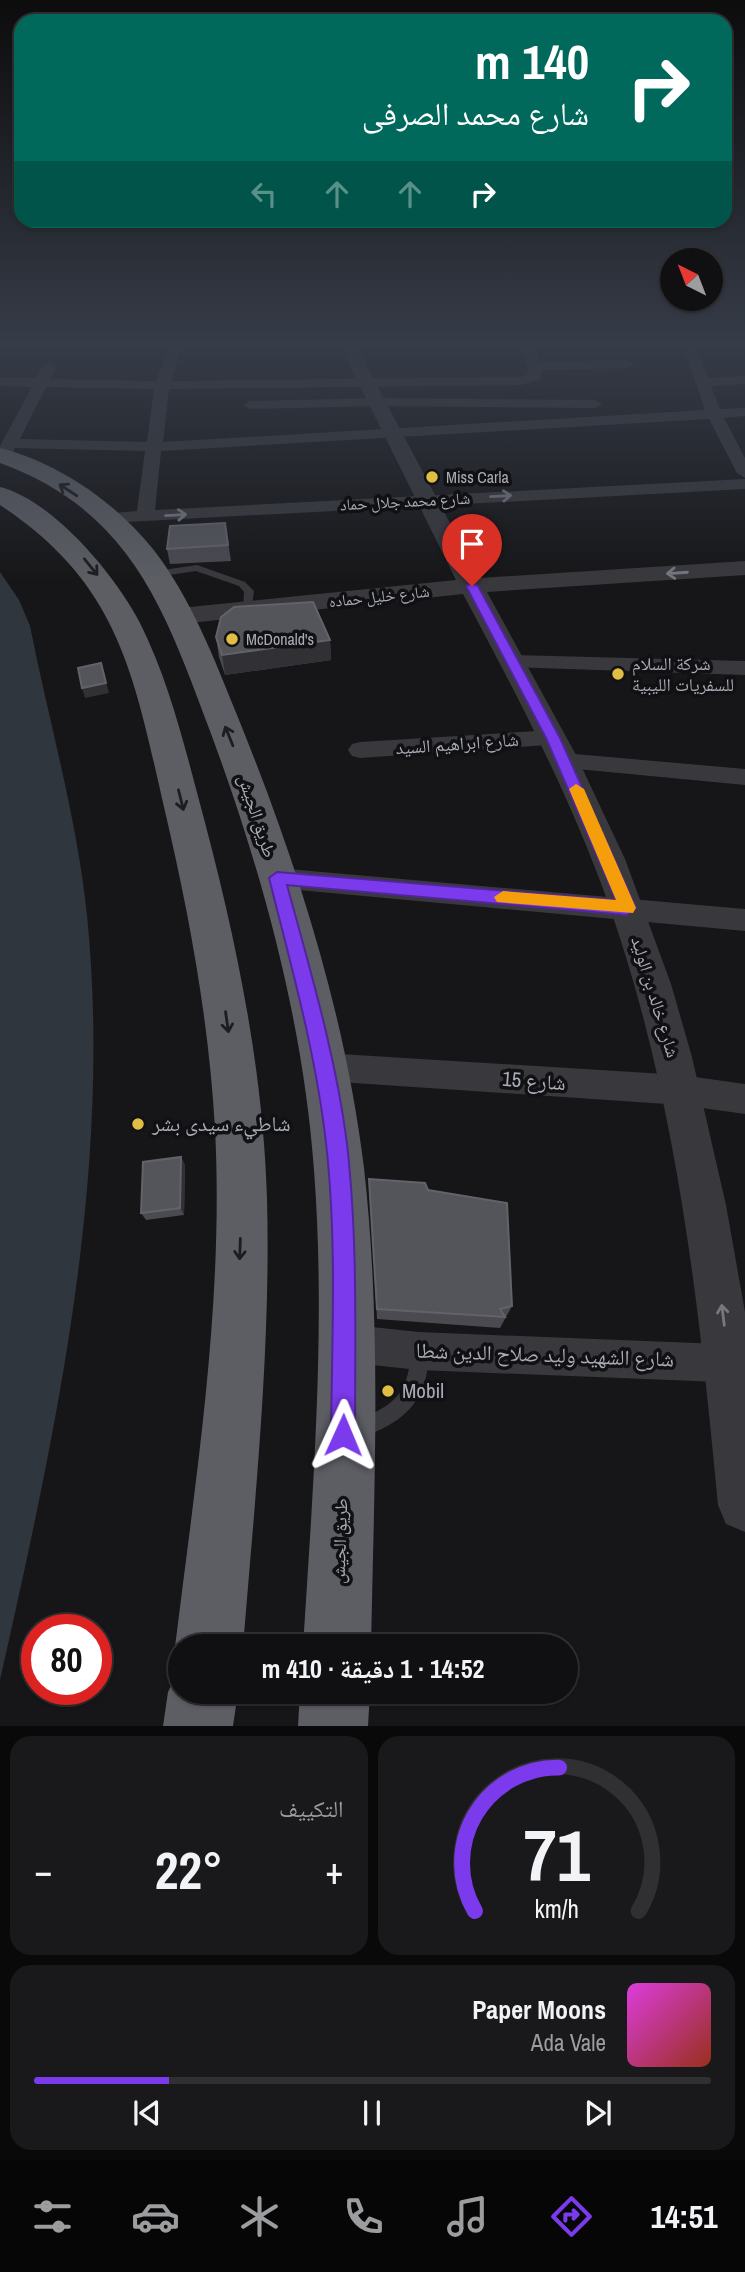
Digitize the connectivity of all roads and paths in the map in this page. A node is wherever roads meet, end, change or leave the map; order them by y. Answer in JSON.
{"nodes":[{"id":1,"x":23,"y":423,"type":"edge"},
{"id":2,"x":157,"y":423,"type":"edge"},
{"id":3,"x":272,"y":423,"type":"edge"},
{"id":4,"x":394,"y":423,"type":"edge"},
{"id":5,"x":718,"y":423,"type":"edge"},
{"id":6,"x":154,"y":447,"type":"junction"},
{"id":7,"x":3,"y":462,"type":"edge"},
{"id":8,"x":745,"y":473,"type":"edge"},
{"id":9,"x":745,"y":484,"type":"edge"},
{"id":10,"x":425,"y":500,"type":"junction"},
{"id":11,"x":127,"y":518,"type":"junction"},
{"id":12,"x":745,"y":568,"type":"edge"},
{"id":13,"x":156,"y":574,"type":"junction"},
{"id":14,"x":472,"y":586,"type":"junction"},
{"id":15,"x":248,"y":610,"type":"junction"},
{"id":16,"x":180,"y":616,"type":"junction"},
{"id":17,"x":514,"y":662,"type":"junction"},
{"id":18,"x":745,"y":668,"type":"edge"},
{"id":19,"x":360,"y":750,"type":"dead end"},
{"id":20,"x":559,"y":750,"type":"junction"},
{"id":21,"x":745,"y":777,"type":"edge"},
{"id":22,"x":277,"y":878,"type":"junction"},
{"id":23,"x":627,"y":908,"type":"junction"},
{"id":24,"x":745,"y":920,"type":"edge"},
{"id":25,"x":324,"y":1067,"type":"junction"},
{"id":26,"x":681,"y":1090,"type":"junction"},
{"id":27,"x":745,"y":1099,"type":"edge"},
{"id":28,"x":344,"y":1343,"type":"junction"},
{"id":29,"x":419,"y":1351,"type":"junction"},
{"id":30,"x":737,"y":1363,"type":"edge"},
{"id":31,"x":343,"y":1435,"type":"junction"},
{"id":32,"x":745,"y":1505,"type":"edge"},
{"id":33,"x":210,"y":1634,"type":"edge"},
{"id":34,"x":337,"y":1634,"type":"edge"},
{"id":35,"x":201,"y":1704,"type":"edge"},
{"id":36,"x":334,"y":1704,"type":"edge"},
{"id":37,"x":198,"y":1726,"type":"edge"},
{"id":38,"x":333,"y":1726,"type":"edge"}],
"edges":[{"from":1,"to":7,"type":"street"},
{"from":2,"to":6,"type":"street"},
{"from":3,"to":6,"type":"street"},
{"from":4,"to":10,"type":"street","name":"شارع خالد بن الوليد"},
{"from":5,"to":8,"type":"street"},
{"from":6,"to":7,"type":"street"},
{"from":6,"to":11,"type":"street"},
{"from":11,"to":7,"type":"highway","name":"طريق الجيش","one_way":true},
{"from":7,"to":33,"type":"highway","one_way":true},
{"from":10,"to":9,"type":"street","name":"شارع محمد جلال حماد","one_way":true},
{"from":11,"to":10,"type":"street","name":"شارع محمد جلال حماد","one_way":true},
{"from":10,"to":14,"type":"street","name":"شارع خالد بن الوليد"},
{"from":11,"to":13,"type":"highway","name":"طريق الجيش"},
{"from":12,"to":14,"type":"street","name":"شارع خليل حماده","one_way":true},
{"from":13,"to":15,"type":"lane"},
{"from":13,"to":16,"type":"highway","name":"طريق الجيش"},
{"from":14,"to":15,"type":"street","name":"شارع خليل حماده"},
{"from":14,"to":17,"type":"street","name":"شارع خالد بن الوليد"},
{"from":15,"to":16,"type":"street","name":"شارع خليل حماده"},
{"from":22,"to":16,"type":"highway","name":"طريق الجيش","one_way":true},
{"from":17,"to":18,"type":"street"},
{"from":17,"to":20,"type":"street","name":"شارع خالد بن الوليد"},
{"from":19,"to":20,"type":"street","name":"شارع ابراهيم السيد"},
{"from":20,"to":21,"type":"street","name":"شارع ابراهيم السيد"},
{"from":20,"to":23,"type":"street","name":"شارع خالد بن الوليد"},
{"from":22,"to":23,"type":"street"},
{"from":22,"to":25,"type":"highway","name":"طريق الجيش"},
{"from":23,"to":24,"type":"street"},
{"from":23,"to":26,"type":"street","name":"شارع خالد بن الوليد"},
{"from":25,"to":26,"type":"street","name":"شارع 15"},
{"from":25,"to":28,"type":"highway","name":"طريق الجيش"},
{"from":26,"to":27,"type":"street","name":"شارع 15"},
{"from":30,"to":26,"type":"street","name":"شارع خالد بن الوليد","one_way":true},
{"from":28,"to":29,"type":"street","name":"شارع الشهيد وليد صلاح الدين شطا"},
{"from":28,"to":31,"type":"highway","name":"طريق الجيش"},
{"from":29,"to":30,"type":"street","name":"شارع الشهيد وليد صلاح الدين شطا"},
{"from":29,"to":31,"type":"lane"},
{"from":30,"to":32,"type":"street","name":"شارع خالد بن الوليد"},
{"from":31,"to":34,"type":"highway","name":"طريق الجيش"},
{"from":35,"to":37,"type":"highway"},
{"from":36,"to":38,"type":"highway"}]}
